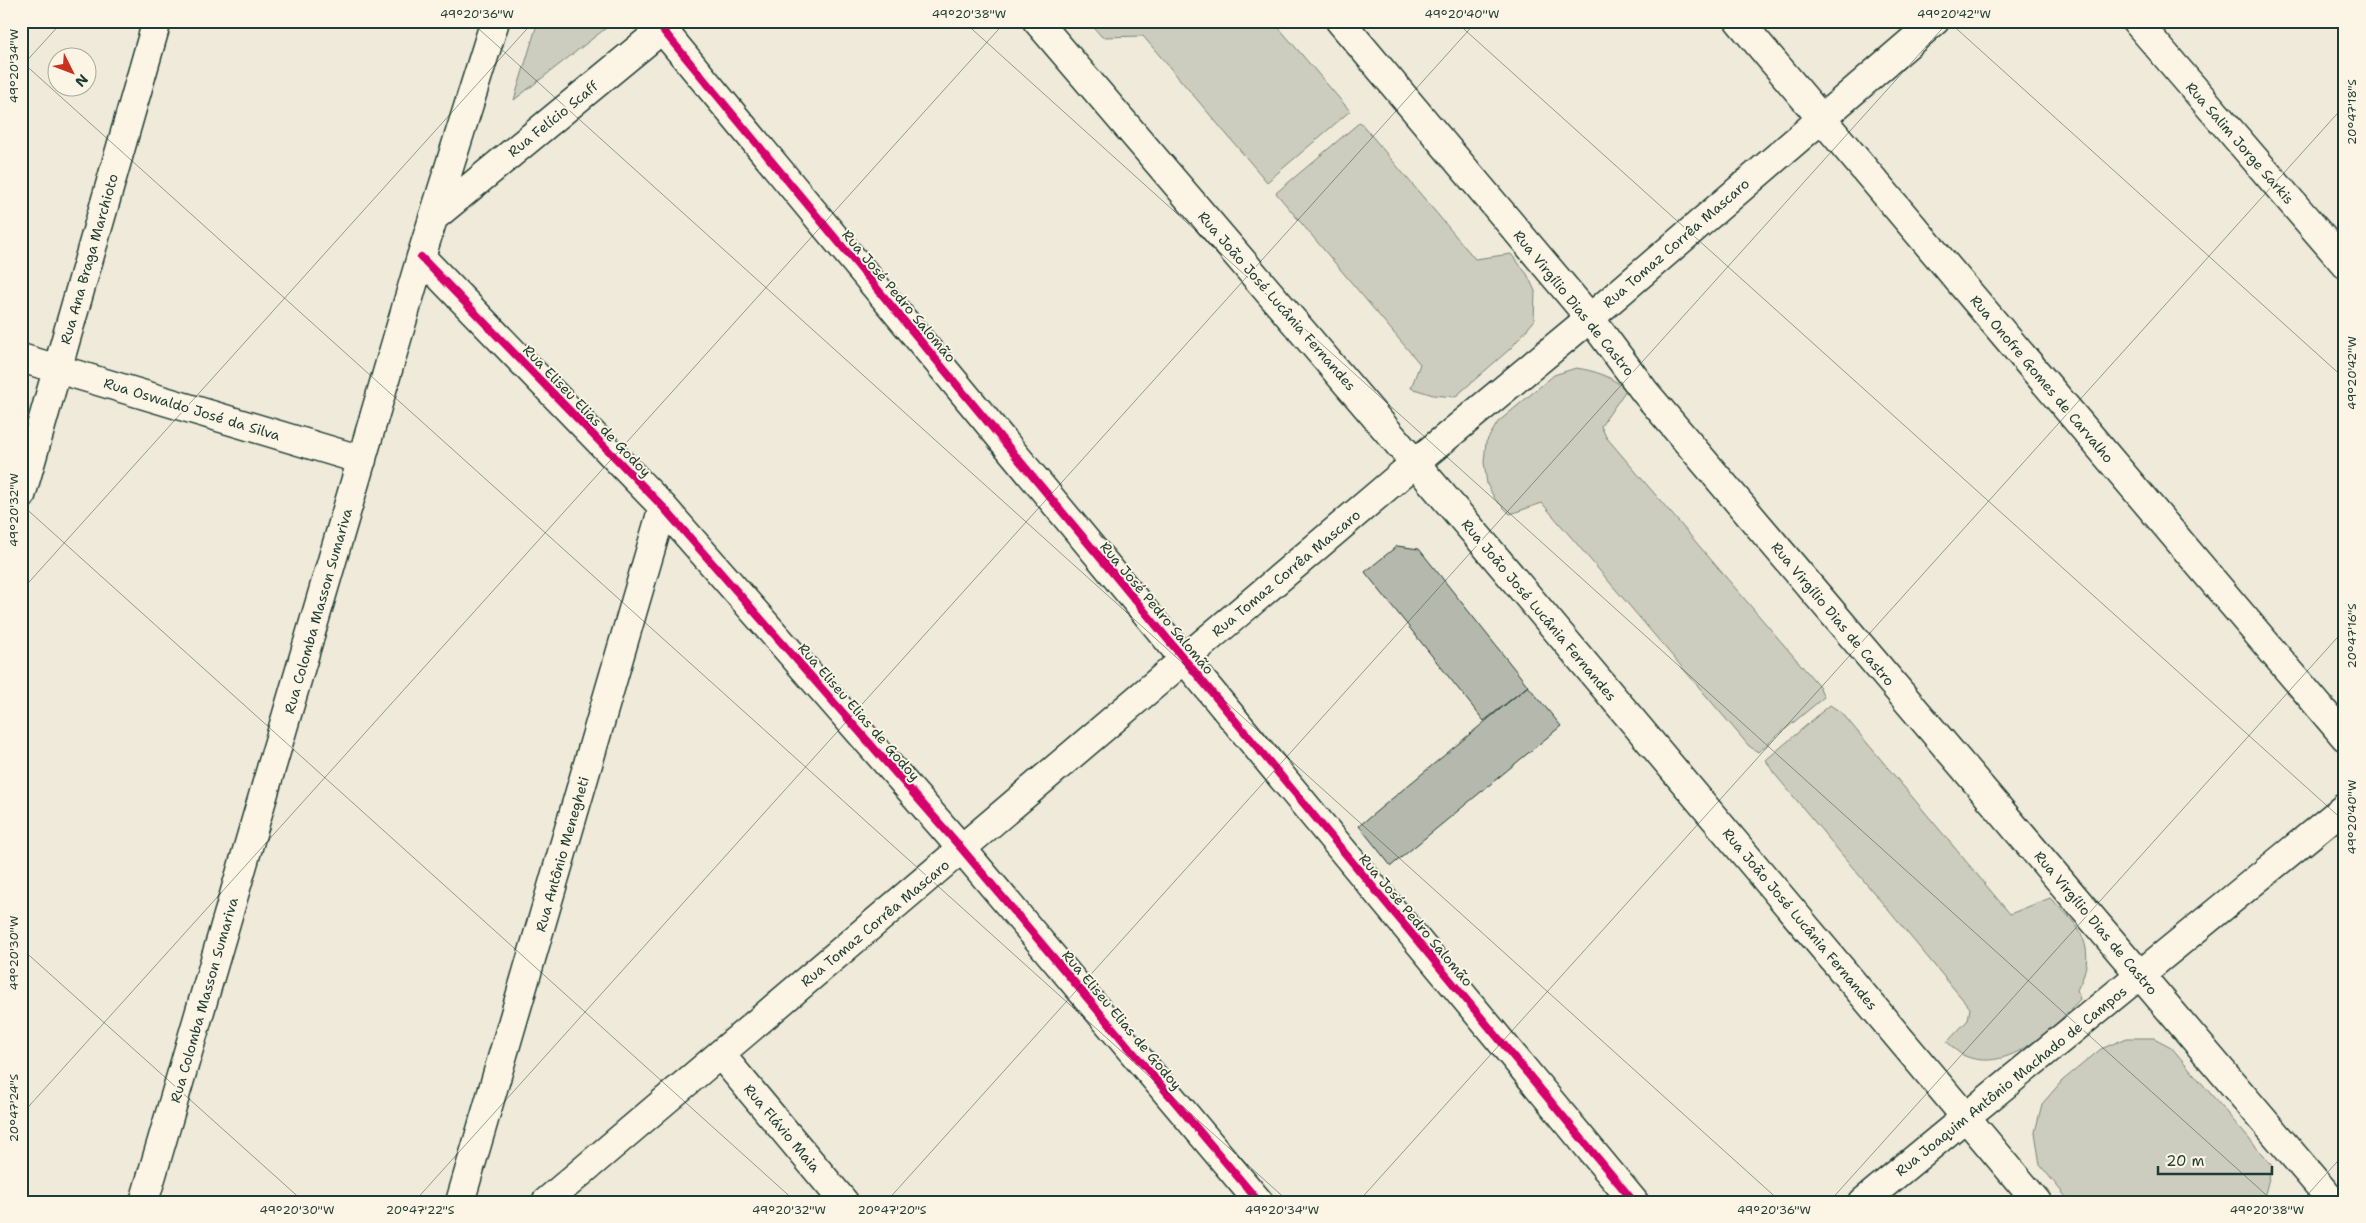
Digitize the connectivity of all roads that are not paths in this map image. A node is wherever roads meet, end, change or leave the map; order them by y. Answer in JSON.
{"nodes":[{"id":1,"x":157,"y":21,"type":"edge"},
{"id":2,"x":495,"y":21,"type":"edge"},
{"id":3,"x":1037,"y":21,"type":"edge"},
{"id":4,"x":1340,"y":21,"type":"edge"},
{"id":5,"x":1739,"y":21,"type":"edge"},
{"id":6,"x":1935,"y":21,"type":"edge"},
{"id":7,"x":2136,"y":21,"type":"edge"},
{"id":8,"x":667,"y":25,"type":"edge"},
{"id":9,"x":1821,"y":118,"type":"junction"},
{"id":10,"x":433,"y":218,"type":"junction"},
{"id":11,"x":421,"y":257,"type":"junction"},
{"id":12,"x":2345,"y":264,"type":"edge"},
{"id":13,"x":1590,"y":318,"type":"junction"},
{"id":14,"x":21,"y":358,"type":"edge"},
{"id":15,"x":58,"y":369,"type":"junction"},
{"id":16,"x":362,"y":460,"type":"junction"},
{"id":17,"x":1415,"y":463,"type":"junction"},
{"id":18,"x":21,"y":496,"type":"edge"},
{"id":19,"x":663,"y":507,"type":"junction"},
{"id":20,"x":1184,"y":660,"type":"junction"},
{"id":21,"x":2345,"y":737,"type":"edge"},
{"id":22,"x":2345,"y":807,"type":"edge"},
{"id":23,"x":962,"y":848,"type":"junction"},
{"id":24,"x":2140,"y":976,"type":"junction"},
{"id":25,"x":720,"y":1054,"type":"junction"},
{"id":26,"x":1967,"y":1116,"type":"junction"},
{"id":27,"x":466,"y":1198,"type":"edge"},
{"id":28,"x":144,"y":1202,"type":"edge"},
{"id":29,"x":546,"y":1202,"type":"edge"},
{"id":30,"x":844,"y":1202,"type":"edge"},
{"id":31,"x":1258,"y":1202,"type":"edge"},
{"id":32,"x":1634,"y":1202,"type":"edge"},
{"id":33,"x":1863,"y":1202,"type":"edge"},
{"id":34,"x":2037,"y":1202,"type":"edge"},
{"id":35,"x":2332,"y":1202,"type":"edge"}],
"edges":[{"from":1,"to":15,"type":"street","name":"Rua Ana Braga Marchioto"},
{"from":2,"to":10,"type":"street","name":"Rua Colomba Masson Sumariva"},
{"from":3,"to":17,"type":"street","name":"Rua João José Lucânia Fernandes"},
{"from":4,"to":13,"type":"street","name":"Rua Virgílio Dias de Castro"},
{"from":5,"to":9,"type":"street","name":"Rua Onofre Gomes de Carvalho"},
{"from":6,"to":9,"type":"street","name":"Rua Tomaz Corrêa Mascaro"},
{"from":7,"to":12,"type":"street","name":"Rua Salim Jorge Sarkis"},
{"from":8,"to":10,"type":"street","name":"Rua Felício Scaff"},
{"from":8,"to":20,"type":"street","name":"Rua José Pedro Salomão"},
{"from":9,"to":13,"type":"street","name":"Rua Tomaz Corrêa Mascaro"},
{"from":9,"to":21,"type":"street","name":"Rua Onofre Gomes de Carvalho"},
{"from":10,"to":11,"type":"street","name":"Rua Colomba Masson Sumariva"},
{"from":11,"to":16,"type":"street","name":"Rua Colomba Masson Sumariva"},
{"from":11,"to":19,"type":"street","name":"Rua Eliseu Elias de Godoy"},
{"from":13,"to":17,"type":"street","name":"Rua Tomaz Corrêa Mascaro"},
{"from":13,"to":24,"type":"street","name":"Rua Virgílio Dias de Castro"},
{"from":14,"to":15,"type":"street","name":"Rua Oswaldo José da Silva"},
{"from":15,"to":16,"type":"street","name":"Rua Oswaldo José da Silva"},
{"from":15,"to":18,"type":"street","name":"Rua Ana Braga Marchioto"},
{"from":16,"to":28,"type":"street","name":"Rua Colomba Masson Sumariva"},
{"from":17,"to":20,"type":"street","name":"Rua Tomaz Corrêa Mascaro"},
{"from":17,"to":26,"type":"street","name":"Rua João José Lucânia Fernandes"},
{"from":19,"to":23,"type":"street","name":"Rua Eliseu Elias de Godoy"},
{"from":19,"to":27,"type":"street","name":"Rua Antônio Menegheti"},
{"from":20,"to":23,"type":"street","name":"Rua Tomaz Corrêa Mascaro"},
{"from":20,"to":32,"type":"street","name":"Rua José Pedro Salomão"},
{"from":22,"to":24,"type":"street","name":"Rua Joaquim Antônio Machado de Campos"},
{"from":23,"to":25,"type":"street","name":"Rua Tomaz Corrêa Mascaro"},
{"from":23,"to":31,"type":"street","name":"Rua Eliseu Elias de Godoy"},
{"from":24,"to":26,"type":"street","name":"Rua Joaquim Antônio Machado de Campos"},
{"from":24,"to":35,"type":"street","name":"Rua Virgílio Dias de Castro"},
{"from":25,"to":29,"type":"street","name":"Rua Tomaz Corrêa Mascaro"},
{"from":25,"to":30,"type":"street","name":"Rua Flávio Maia"},
{"from":26,"to":33,"type":"street","name":"Rua Joaquim Antônio Machado de Campos"},
{"from":26,"to":34,"type":"street","name":"Rua João José Lucânia Fernandes"}]}
